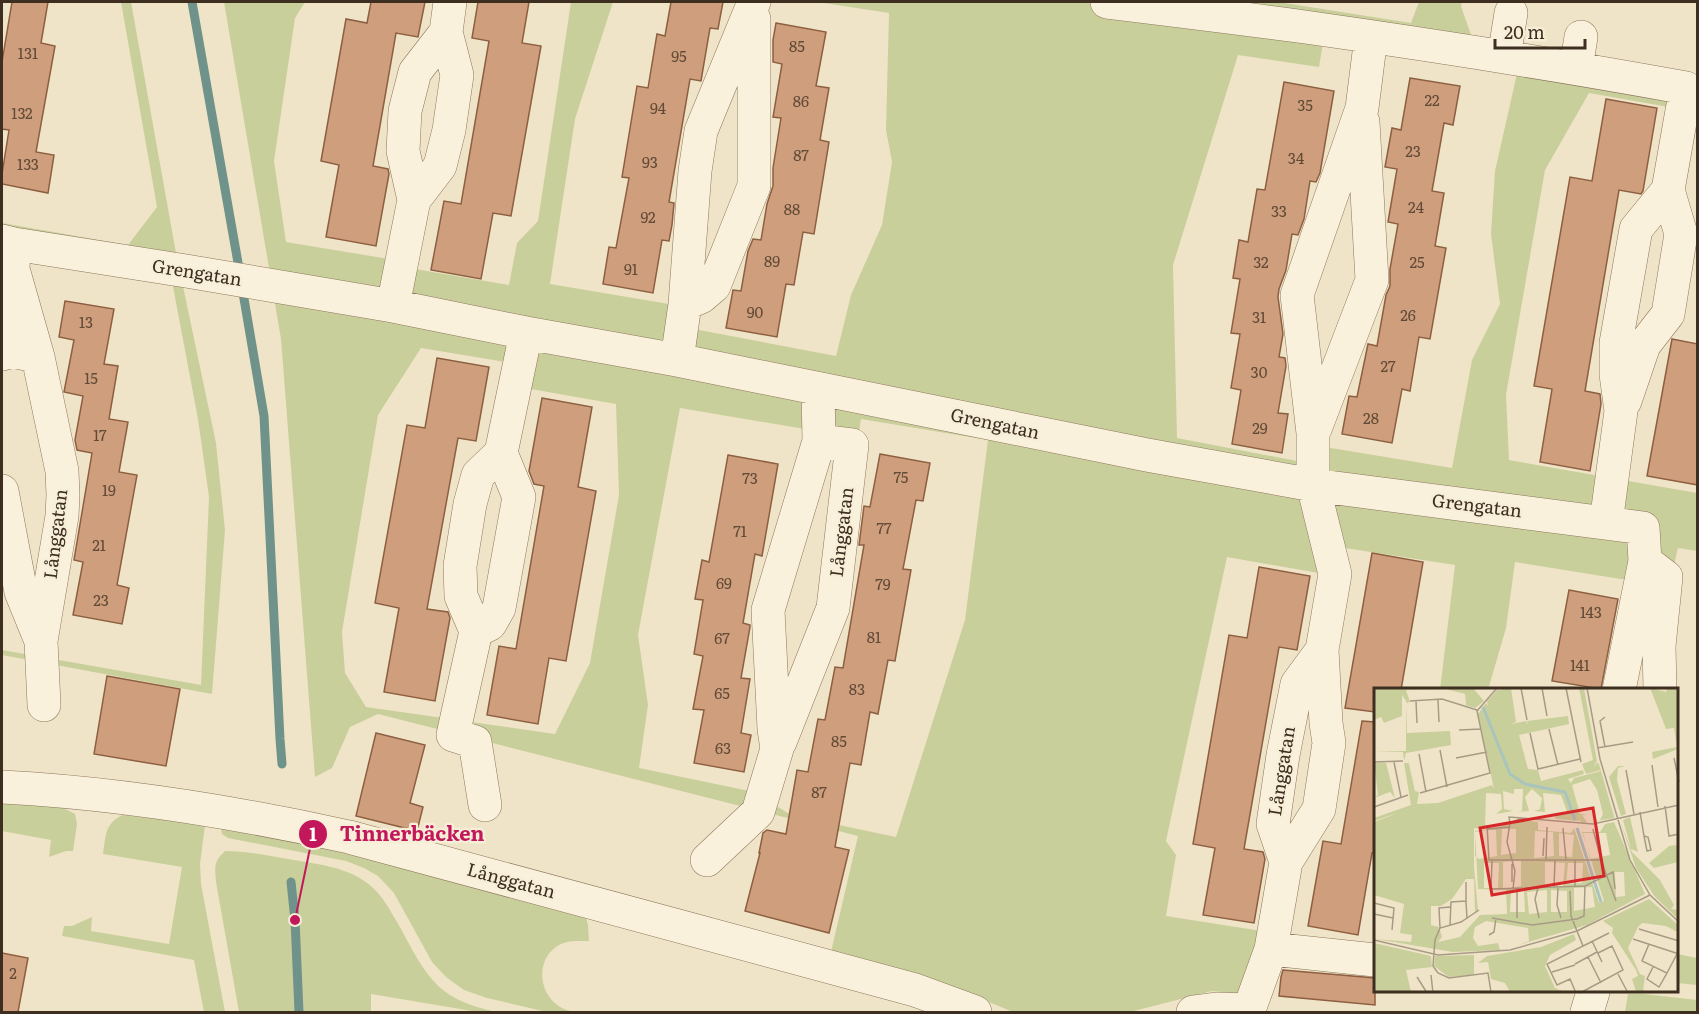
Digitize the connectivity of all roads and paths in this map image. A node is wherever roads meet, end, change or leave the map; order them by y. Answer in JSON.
{"nodes":[{"id":1,"x":1107,"y":2,"type":"edge"},
{"id":2,"x":754,"y":3,"type":"edge"},
{"id":3,"x":1512,"y":13,"type":"dead end"},
{"id":4,"x":1307,"y":14,"type":"edge"},
{"id":5,"x":448,"y":17,"type":"edge"},
{"id":6,"x":1371,"y":37,"type":"junction"},
{"id":7,"x":1504,"y":57,"type":"junction"},
{"id":8,"x":1362,"y":108,"type":"junction"},
{"id":9,"x":1668,"y":190,"type":"junction"},
{"id":10,"x":414,"y":200,"type":"junction"},
{"id":11,"x":10,"y":251,"type":"edge"},
{"id":12,"x":685,"y":304,"type":"junction"},
{"id":13,"x":393,"y":306,"type":"junction"},
{"id":14,"x":2,"y":327,"type":"edge"},
{"id":15,"x":526,"y":333,"type":"junction"},
{"id":16,"x":1631,"y":337,"type":"junction"},
{"id":17,"x":2,"y":354,"type":"edge"},
{"id":18,"x":38,"y":357,"type":"junction"},
{"id":19,"x":677,"y":360,"type":"junction"},
{"id":20,"x":1305,"y":365,"type":"junction"},
{"id":21,"x":1338,"y":369,"type":"junction"},
{"id":22,"x":818,"y":389,"type":"junction"},
{"id":23,"x":1313,"y":433,"type":"junction"},
{"id":24,"x":819,"y":441,"type":"junction"},
{"id":25,"x":501,"y":453,"type":"junction"},
{"id":26,"x":1313,"y":485,"type":"junction"},
{"id":27,"x":2,"y":491,"type":"edge"},
{"id":28,"x":1606,"y":523,"type":"junction"},
{"id":29,"x":1646,"y":561,"type":"junction"},
{"id":30,"x":476,"y":631,"type":"junction"},
{"id":31,"x":41,"y":641,"type":"junction"},
{"id":32,"x":1322,"y":650,"type":"junction"},
{"id":33,"x":1619,"y":688,"type":"edge"},
{"id":34,"x":1660,"y":688,"type":"edge"},
{"id":35,"x":44,"y":705,"type":"dead end"},
{"id":36,"x":1291,"y":714,"type":"junction"},
{"id":37,"x":1326,"y":723,"type":"junction"},
{"id":38,"x":777,"y":749,"type":"junction"},
{"id":39,"x":2,"y":788,"type":"edge"},
{"id":40,"x":485,"y":805,"type":"dead end"},
{"id":41,"x":707,"y":860,"type":"dead end"},
{"id":42,"x":1286,"y":862,"type":"junction"},
{"id":43,"x":1271,"y":949,"type":"junction"},
{"id":44,"x":1374,"y":960,"type":"edge"},
{"id":45,"x":1593,"y":993,"type":"edge"},
{"id":46,"x":1249,"y":1011,"type":"edge"},
{"id":47,"x":975,"y":1012,"type":"edge"},
{"id":48,"x":1192,"y":1012,"type":"edge"},
{"id":49,"x":1587,"y":1012,"type":"edge"}],
"edges":[{"from":1,"to":4,"type":"street"},
{"from":2,"to":12,"type":"street"},
{"from":2,"to":12,"type":"street"},
{"from":3,"to":7,"type":"street"},
{"from":4,"to":6,"type":"street"},
{"from":5,"to":10,"type":"street"},
{"from":5,"to":10,"type":"street"},
{"from":6,"to":7,"type":"street"},
{"from":6,"to":8,"type":"street"},
{"from":7,"to":9,"type":"street"},
{"from":8,"to":20,"type":"street"},
{"from":8,"to":21,"type":"street"},
{"from":9,"to":16,"type":"street"},
{"from":9,"to":16,"type":"street"},
{"from":10,"to":13,"type":"street"},
{"from":11,"to":13,"type":"street","name":"Grengatan"},
{"from":11,"to":14,"type":"street"},
{"from":11,"to":18,"type":"street","name":"Långgatan"},
{"from":12,"to":19,"type":"street"},
{"from":13,"to":15,"type":"street","name":"Grengatan"},
{"from":15,"to":19,"type":"street","name":"Grengatan"},
{"from":15,"to":25,"type":"street"},
{"from":16,"to":28,"type":"street"},
{"from":17,"to":18,"type":"street"},
{"from":18,"to":31,"type":"street","name":"Långgatan"},
{"from":19,"to":22,"type":"street","name":"Grengatan"},
{"from":20,"to":21,"type":"street"},
{"from":20,"to":23,"type":"street"},
{"from":21,"to":23,"type":"street"},
{"from":22,"to":24,"type":"street","name":"Långgatan"},
{"from":22,"to":26,"type":"street","name":"Grengatan"},
{"from":23,"to":26,"type":"street"},
{"from":24,"to":38,"type":"street","name":"Långgatan"},
{"from":24,"to":38,"type":"street","name":"Långgatan"},
{"from":25,"to":30,"type":"street"},
{"from":25,"to":30,"type":"street"},
{"from":26,"to":28,"type":"street","name":"Grengatan"},
{"from":26,"to":32,"type":"street","name":"Långgatan"},
{"from":27,"to":31,"type":"street","name":"Långgatan"},
{"from":28,"to":29,"type":"street","name":"Grengatan"},
{"from":29,"to":33,"type":"street"},
{"from":29,"to":34,"type":"street"},
{"from":30,"to":40,"type":"street"},
{"from":31,"to":35,"type":"street","name":"Långgatan"},
{"from":32,"to":36,"type":"street","name":"Långgatan"},
{"from":32,"to":37,"type":"street","name":"Långgatan"},
{"from":36,"to":37,"type":"street","name":"Långgatan"},
{"from":36,"to":42,"type":"street","name":"Långgatan"},
{"from":37,"to":42,"type":"street","name":"Långgatan"},
{"from":38,"to":41,"type":"street","name":"Långgatan"},
{"from":39,"to":47,"type":"street","name":"Långgatan"},
{"from":42,"to":43,"type":"street","name":"Långgatan"},
{"from":43,"to":44,"type":"street"},
{"from":43,"to":46,"type":"street","name":"Långgatan"},
{"from":45,"to":49,"type":"street"},
{"from":46,"to":48,"type":"street","name":"Långgatan"}]}
